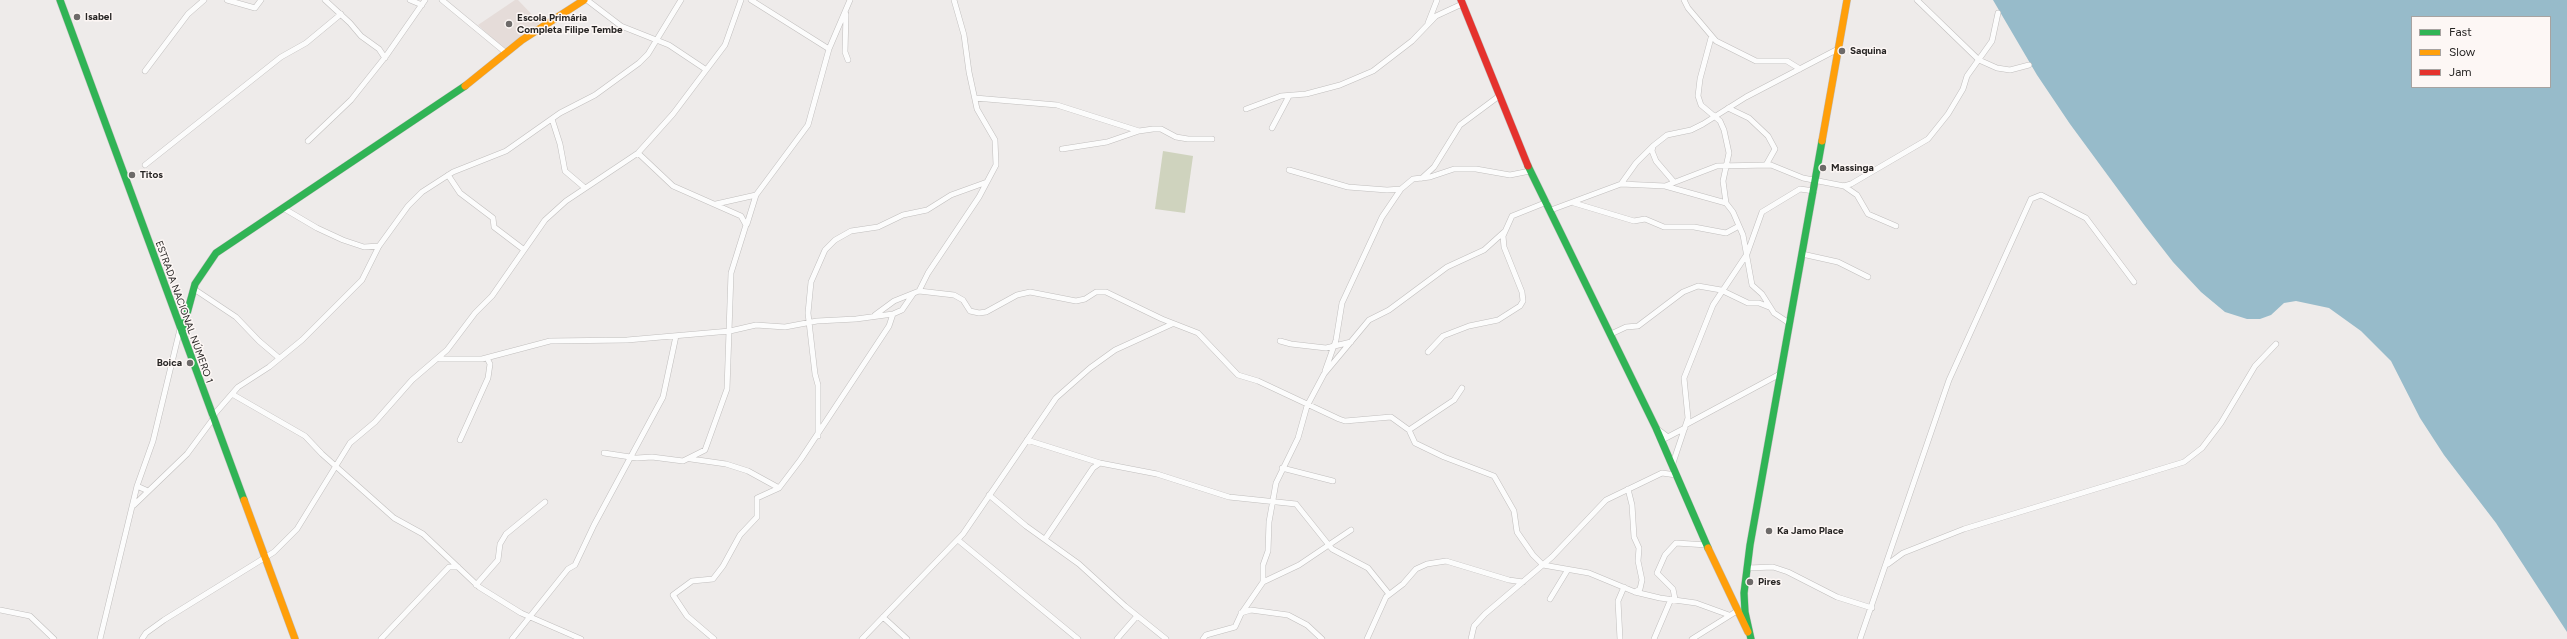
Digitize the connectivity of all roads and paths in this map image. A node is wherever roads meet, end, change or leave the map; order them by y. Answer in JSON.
{"nodes":[{"id":1,"x":60,"y":0,"type":"edge"},
{"id":2,"x":204,"y":0,"type":"edge"},
{"id":3,"x":227,"y":0,"type":"edge"},
{"id":4,"x":261,"y":0,"type":"edge"},
{"id":5,"x":325,"y":0,"type":"edge"},
{"id":6,"x":410,"y":0,"type":"edge"},
{"id":7,"x":425,"y":0,"type":"edge"},
{"id":8,"x":442,"y":0,"type":"edge"},
{"id":9,"x":587,"y":0,"type":"edge"},
{"id":10,"x":681,"y":0,"type":"edge"},
{"id":11,"x":741,"y":0,"type":"edge"},
{"id":12,"x":751,"y":0,"type":"edge"},
{"id":13,"x":850,"y":0,"type":"edge"},
{"id":14,"x":954,"y":0,"type":"edge"},
{"id":15,"x":1437,"y":0,"type":"edge"},
{"id":16,"x":1684,"y":0,"type":"edge"},
{"id":17,"x":1847,"y":0,"type":"edge"},
{"id":18,"x":1917,"y":0,"type":"edge"},
{"id":19,"x":580,"y":1,"type":"edge"},
{"id":20,"x":1462,"y":2,"type":"edge"},
{"id":21,"x":422,"y":5,"type":"junction"},
{"id":22,"x":846,"y":11,"type":"junction"},
{"id":23,"x":1998,"y":13,"type":"dead end"},
{"id":24,"x":341,"y":14,"type":"junction"},
{"id":25,"x":1427,"y":26,"type":"junction"},
{"id":26,"x":1711,"y":38,"type":"junction"},
{"id":27,"x":657,"y":41,"type":"junction"},
{"id":28,"x":391,"y":47,"type":"junction"},
{"id":29,"x":379,"y":49,"type":"junction"},
{"id":30,"x":829,"y":49,"type":"junction"},
{"id":31,"x":1838,"y":49,"type":"junction"},
{"id":32,"x":505,"y":52,"type":"junction"},
{"id":33,"x":385,"y":58,"type":"junction"},
{"id":34,"x":848,"y":60,"type":"dead end"},
{"id":35,"x":1979,"y":60,"type":"junction"},
{"id":36,"x":2029,"y":65,"type":"dead end"},
{"id":37,"x":705,"y":69,"type":"junction"},
{"id":38,"x":1800,"y":69,"type":"junction"},
{"id":39,"x":145,"y":71,"type":"dead end"},
{"id":40,"x":1289,"y":96,"type":"junction"},
{"id":41,"x":1499,"y":96,"type":"junction"},
{"id":42,"x":975,"y":98,"type":"junction"},
{"id":43,"x":1728,"y":108,"type":"junction"},
{"id":44,"x":1246,"y":109,"type":"dead end"},
{"id":45,"x":1714,"y":116,"type":"junction"},
{"id":46,"x":552,"y":119,"type":"junction"},
{"id":47,"x":1272,"y":128,"type":"dead end"},
{"id":48,"x":1139,"y":131,"type":"junction"},
{"id":49,"x":308,"y":140,"type":"dead end"},
{"id":50,"x":1212,"y":140,"type":"dead end"},
{"id":51,"x":1653,"y":146,"type":"junction"},
{"id":52,"x":1062,"y":149,"type":"dead end"},
{"id":53,"x":638,"y":153,"type":"junction"},
{"id":54,"x":145,"y":165,"type":"dead end"},
{"id":55,"x":1766,"y":166,"type":"junction"},
{"id":56,"x":1728,"y":167,"type":"junction"},
{"id":57,"x":1289,"y":170,"type":"dead end"},
{"id":58,"x":1530,"y":171,"type":"junction"},
{"id":59,"x":448,"y":175,"type":"junction"},
{"id":60,"x":1422,"y":178,"type":"junction"},
{"id":61,"x":1816,"y":180,"type":"junction"},
{"id":62,"x":987,"y":182,"type":"junction"},
{"id":63,"x":1674,"y":182,"type":"junction"},
{"id":64,"x":1621,"y":184,"type":"junction"},
{"id":65,"x":1665,"y":186,"type":"junction"},
{"id":66,"x":1844,"y":186,"type":"junction"},
{"id":67,"x":585,"y":188,"type":"junction"},
{"id":68,"x":1401,"y":189,"type":"junction"},
{"id":69,"x":1814,"y":191,"type":"junction"},
{"id":70,"x":756,"y":195,"type":"junction"},
{"id":71,"x":1547,"y":202,"type":"junction"},
{"id":72,"x":1574,"y":203,"type":"junction"},
{"id":73,"x":1726,"y":203,"type":"junction"},
{"id":74,"x":714,"y":204,"type":"junction"},
{"id":75,"x":283,"y":208,"type":"junction"},
{"id":76,"x":1551,"y":210,"type":"junction"},
{"id":77,"x":746,"y":225,"type":"junction"},
{"id":78,"x":1739,"y":226,"type":"junction"},
{"id":79,"x":1896,"y":226,"type":"dead end"},
{"id":80,"x":1504,"y":232,"type":"junction"},
{"id":81,"x":379,"y":246,"type":"junction"},
{"id":82,"x":523,"y":249,"type":"junction"},
{"id":83,"x":1747,"y":254,"type":"junction"},
{"id":84,"x":1802,"y":254,"type":"junction"},
{"id":85,"x":1868,"y":277,"type":"dead end"},
{"id":86,"x":2134,"y":282,"type":"dead end"},
{"id":87,"x":194,"y":289,"type":"junction"},
{"id":88,"x":1721,"y":290,"type":"junction"},
{"id":89,"x":919,"y":291,"type":"junction"},
{"id":90,"x":913,"y":294,"type":"junction"},
{"id":91,"x":1769,"y":307,"type":"junction"},
{"id":92,"x":893,"y":314,"type":"junction"},
{"id":93,"x":875,"y":315,"type":"junction"},
{"id":94,"x":808,"y":323,"type":"junction"},
{"id":95,"x":1790,"y":323,"type":"junction"},
{"id":96,"x":1172,"y":324,"type":"junction"},
{"id":97,"x":181,"y":330,"type":"junction"},
{"id":98,"x":730,"y":331,"type":"junction"},
{"id":99,"x":1611,"y":334,"type":"junction"},
{"id":100,"x":676,"y":336,"type":"junction"},
{"id":101,"x":1280,"y":341,"type":"dead end"},
{"id":102,"x":1351,"y":342,"type":"junction"},
{"id":103,"x":2276,"y":344,"type":"dead end"},
{"id":104,"x":1333,"y":346,"type":"junction"},
{"id":105,"x":1428,"y":352,"type":"dead end"},
{"id":106,"x":280,"y":358,"type":"junction"},
{"id":107,"x":487,"y":358,"type":"junction"},
{"id":108,"x":438,"y":359,"type":"junction"},
{"id":109,"x":1324,"y":374,"type":"junction"},
{"id":110,"x":1780,"y":374,"type":"junction"},
{"id":111,"x":1462,"y":388,"type":"dead end"},
{"id":112,"x":232,"y":394,"type":"junction"},
{"id":113,"x":1307,"y":406,"type":"junction"},
{"id":114,"x":213,"y":418,"type":"junction"},
{"id":115,"x":1686,"y":426,"type":"junction"},
{"id":116,"x":1409,"y":430,"type":"junction"},
{"id":117,"x":818,"y":436,"type":"junction"},
{"id":118,"x":1665,"y":438,"type":"junction"},
{"id":119,"x":460,"y":440,"type":"dead end"},
{"id":120,"x":1027,"y":440,"type":"junction"},
{"id":121,"x":604,"y":453,"type":"dead end"},
{"id":122,"x":630,"y":457,"type":"junction"},
{"id":123,"x":690,"y":459,"type":"junction"},
{"id":124,"x":1100,"y":463,"type":"junction"},
{"id":125,"x":336,"y":466,"type":"junction"},
{"id":126,"x":1672,"y":466,"type":"junction"},
{"id":127,"x":1282,"y":468,"type":"junction"},
{"id":128,"x":1676,"y":475,"type":"junction"},
{"id":129,"x":1333,"y":481,"type":"dead end"},
{"id":130,"x":137,"y":486,"type":"junction"},
{"id":131,"x":779,"y":488,"type":"junction"},
{"id":132,"x":1628,"y":489,"type":"junction"},
{"id":133,"x":148,"y":491,"type":"junction"},
{"id":134,"x":990,"y":495,"type":"junction"},
{"id":135,"x":545,"y":502,"type":"dead end"},
{"id":136,"x":1272,"y":503,"type":"junction"},
{"id":137,"x":134,"y":505,"type":"junction"},
{"id":138,"x":1351,"y":530,"type":"dead end"},
{"id":139,"x":1045,"y":539,"type":"junction"},
{"id":140,"x":958,"y":540,"type":"junction"},
{"id":141,"x":1707,"y":545,"type":"junction"},
{"id":142,"x":1331,"y":546,"type":"junction"},
{"id":143,"x":1552,"y":557,"type":"junction"},
{"id":144,"x":264,"y":558,"type":"junction"},
{"id":145,"x":1887,"y":564,"type":"junction"},
{"id":146,"x":1543,"y":566,"type":"junction"},
{"id":147,"x":458,"y":567,"type":"junction"},
{"id":148,"x":1554,"y":568,"type":"junction"},
{"id":149,"x":1748,"y":568,"type":"junction"},
{"id":150,"x":1567,"y":571,"type":"junction"},
{"id":151,"x":1509,"y":580,"type":"junction"},
{"id":152,"x":1263,"y":582,"type":"junction"},
{"id":153,"x":1523,"y":582,"type":"junction"},
{"id":154,"x":476,"y":585,"type":"junction"},
{"id":155,"x":1624,"y":587,"type":"junction"},
{"id":156,"x":1514,"y":589,"type":"junction"},
{"id":157,"x":1635,"y":592,"type":"junction"},
{"id":158,"x":1389,"y":594,"type":"junction"},
{"id":159,"x":1550,"y":599,"type":"dead end"},
{"id":160,"x":1673,"y":599,"type":"junction"},
{"id":161,"x":1872,"y":608,"type":"junction"},
{"id":162,"x":0,"y":610,"type":"edge"},
{"id":163,"x":1738,"y":611,"type":"junction"},
{"id":164,"x":1241,"y":614,"type":"junction"},
{"id":165,"x":1730,"y":615,"type":"junction"},
{"id":166,"x":1137,"y":616,"type":"junction"},
{"id":167,"x":530,"y":617,"type":"junction"},
{"id":168,"x":883,"y":617,"type":"junction"},
{"id":169,"x":1749,"y":636,"type":"edge"},
{"id":170,"x":54,"y":639,"type":"edge"},
{"id":171,"x":100,"y":639,"type":"edge"},
{"id":172,"x":142,"y":639,"type":"edge"},
{"id":173,"x":295,"y":639,"type":"edge"},
{"id":174,"x":381,"y":639,"type":"edge"},
{"id":175,"x":512,"y":639,"type":"edge"},
{"id":176,"x":581,"y":639,"type":"edge"},
{"id":177,"x":714,"y":639,"type":"edge"},
{"id":178,"x":862,"y":639,"type":"edge"},
{"id":179,"x":907,"y":639,"type":"edge"},
{"id":180,"x":1078,"y":639,"type":"edge"},
{"id":181,"x":1117,"y":639,"type":"edge"},
{"id":182,"x":1166,"y":639,"type":"edge"},
{"id":183,"x":1203,"y":639,"type":"edge"},
{"id":184,"x":1322,"y":639,"type":"edge"},
{"id":185,"x":1367,"y":639,"type":"edge"},
{"id":186,"x":1471,"y":639,"type":"edge"},
{"id":187,"x":1620,"y":639,"type":"edge"},
{"id":188,"x":1654,"y":639,"type":"edge"},
{"id":189,"x":1692,"y":639,"type":"edge"},
{"id":190,"x":1860,"y":639,"type":"edge"}],
"edges":[{"from":1,"to":97,"type":"main road","name":"ESTRADA NACIONAL NÚMERO 1"},
{"from":2,"to":39,"type":"street"},
{"from":3,"to":4,"type":"street"},
{"from":5,"to":24,"type":"street"},
{"from":6,"to":21,"type":"street"},
{"from":7,"to":21,"type":"street"},
{"from":8,"to":32,"type":"street"},
{"from":9,"to":27,"type":"street"},
{"from":10,"to":27,"type":"street"},
{"from":11,"to":37,"type":"street"},
{"from":12,"to":30,"type":"street"},
{"from":13,"to":22,"type":"street"},
{"from":14,"to":42,"type":"street"},
{"from":15,"to":25,"type":"street"},
{"from":16,"to":26,"type":"street"},
{"from":17,"to":31,"type":"main road"},
{"from":18,"to":35,"type":"street"},
{"from":19,"to":32,"type":"main road"},
{"from":20,"to":25,"type":"street"},
{"from":20,"to":41,"type":"main road"},
{"from":21,"to":28,"type":"street"},
{"from":22,"to":30,"type":"street"},
{"from":22,"to":34,"type":"street"},
{"from":23,"to":35,"type":"street"},
{"from":24,"to":29,"type":"street"},
{"from":24,"to":54,"type":"street"},
{"from":25,"to":40,"type":"street"},
{"from":26,"to":38,"type":"street"},
{"from":26,"to":45,"type":"street"},
{"from":27,"to":37,"type":"street"},
{"from":27,"to":46,"type":"street"},
{"from":28,"to":29,"type":"street"},
{"from":28,"to":33,"type":"street"},
{"from":29,"to":33,"type":"street"},
{"from":30,"to":70,"type":"street"},
{"from":31,"to":38,"type":"street"},
{"from":31,"to":61,"type":"main road"},
{"from":32,"to":75,"type":"main road"},
{"from":33,"to":49,"type":"street"},
{"from":35,"to":36,"type":"street"},
{"from":35,"to":66,"type":"street"},
{"from":37,"to":53,"type":"street"},
{"from":38,"to":43,"type":"street"},
{"from":40,"to":44,"type":"street"},
{"from":40,"to":47,"type":"street"},
{"from":41,"to":58,"type":"main road"},
{"from":41,"to":60,"type":"street"},
{"from":42,"to":48,"type":"street"},
{"from":42,"to":62,"type":"street"},
{"from":43,"to":45,"type":"street"},
{"from":43,"to":55,"type":"street"},
{"from":45,"to":51,"type":"street"},
{"from":45,"to":56,"type":"street"},
{"from":46,"to":59,"type":"street"},
{"from":46,"to":67,"type":"street"},
{"from":48,"to":50,"type":"street"},
{"from":48,"to":52,"type":"street"},
{"from":51,"to":63,"type":"street"},
{"from":51,"to":64,"type":"street"},
{"from":53,"to":67,"type":"street"},
{"from":53,"to":74,"type":"street"},
{"from":55,"to":56,"type":"street"},
{"from":55,"to":61,"type":"street"},
{"from":56,"to":63,"type":"street"},
{"from":56,"to":73,"type":"street"},
{"from":57,"to":68,"type":"street"},
{"from":58,"to":60,"type":"street"},
{"from":58,"to":71,"type":"main road"},
{"from":59,"to":81,"type":"street"},
{"from":59,"to":82,"type":"street"},
{"from":60,"to":68,"type":"street"},
{"from":61,"to":66,"type":"street"},
{"from":61,"to":69,"type":"main road"},
{"from":62,"to":89,"type":"street"},
{"from":62,"to":94,"type":"street"},
{"from":63,"to":65,"type":"street"},
{"from":64,"to":65,"type":"street"},
{"from":64,"to":72,"type":"street"},
{"from":65,"to":73,"type":"street"},
{"from":66,"to":79,"type":"street"},
{"from":67,"to":82,"type":"street"},
{"from":68,"to":104,"type":"street"},
{"from":69,"to":83,"type":"street"},
{"from":69,"to":84,"type":"main road"},
{"from":70,"to":74,"type":"street"},
{"from":70,"to":77,"type":"street"},
{"from":71,"to":76,"type":"main road"},
{"from":71,"to":80,"type":"street"},
{"from":72,"to":76,"type":"street"},
{"from":72,"to":78,"type":"street"},
{"from":73,"to":78,"type":"street"},
{"from":74,"to":77,"type":"street"},
{"from":75,"to":81,"type":"street"},
{"from":75,"to":87,"type":"main road"},
{"from":76,"to":99,"type":"main road"},
{"from":77,"to":98,"type":"street"},
{"from":78,"to":83,"type":"street"},
{"from":80,"to":102,"type":"street"},
{"from":80,"to":105,"type":"street"},
{"from":81,"to":106,"type":"street"},
{"from":82,"to":108,"type":"street"},
{"from":83,"to":88,"type":"street"},
{"from":83,"to":91,"type":"street"},
{"from":84,"to":85,"type":"street"},
{"from":84,"to":95,"type":"main road"},
{"from":86,"to":145,"type":"street"},
{"from":87,"to":97,"type":"main road"},
{"from":87,"to":106,"type":"street"},
{"from":88,"to":91,"type":"street"},
{"from":88,"to":99,"type":"street"},
{"from":88,"to":115,"type":"street"},
{"from":89,"to":90,"type":"street"},
{"from":89,"to":96,"type":"street"},
{"from":90,"to":92,"type":"street"},
{"from":90,"to":93,"type":"street"},
{"from":91,"to":95,"type":"street"},
{"from":92,"to":93,"type":"street"},
{"from":92,"to":117,"type":"street"},
{"from":93,"to":94,"type":"street"},
{"from":94,"to":98,"type":"street"},
{"from":94,"to":117,"type":"street"},
{"from":95,"to":110,"type":"main road"},
{"from":96,"to":113,"type":"street"},
{"from":96,"to":120,"type":"street"},
{"from":97,"to":114,"type":"main road","name":"ESTRADA NACIONAL NÚMERO 1"},
{"from":97,"to":130,"type":"street"},
{"from":98,"to":100,"type":"street"},
{"from":98,"to":123,"type":"street"},
{"from":99,"to":118,"type":"main road"},
{"from":100,"to":107,"type":"street"},
{"from":100,"to":122,"type":"street"},
{"from":101,"to":104,"type":"street"},
{"from":102,"to":104,"type":"street"},
{"from":102,"to":109,"type":"street"},
{"from":103,"to":145,"type":"street"},
{"from":104,"to":109,"type":"street"},
{"from":106,"to":112,"type":"street"},
{"from":107,"to":108,"type":"street"},
{"from":107,"to":119,"type":"street"},
{"from":108,"to":125,"type":"street"},
{"from":109,"to":113,"type":"street"},
{"from":110,"to":115,"type":"street"},
{"from":110,"to":149,"type":"main road"},
{"from":111,"to":116,"type":"street"},
{"from":112,"to":114,"type":"street"},
{"from":112,"to":125,"type":"street"},
{"from":113,"to":116,"type":"street"},
{"from":113,"to":127,"type":"street"},
{"from":114,"to":133,"type":"street"},
{"from":114,"to":144,"type":"main road","name":"ESTRADA NACIONAL NÚMERO 1"},
{"from":115,"to":118,"type":"street"},
{"from":115,"to":126,"type":"street"},
{"from":116,"to":146,"type":"street"},
{"from":117,"to":131,"type":"street"},
{"from":118,"to":126,"type":"main road"},
{"from":120,"to":124,"type":"street"},
{"from":120,"to":134,"type":"street"},
{"from":121,"to":122,"type":"street"},
{"from":122,"to":123,"type":"street"},
{"from":122,"to":167,"type":"street"},
{"from":123,"to":131,"type":"street"},
{"from":124,"to":136,"type":"street"},
{"from":124,"to":139,"type":"street"},
{"from":125,"to":144,"type":"street"},
{"from":125,"to":147,"type":"street"},
{"from":126,"to":128,"type":"main road"},
{"from":127,"to":129,"type":"street"},
{"from":127,"to":136,"type":"street"},
{"from":128,"to":132,"type":"street"},
{"from":128,"to":141,"type":"main road"},
{"from":130,"to":133,"type":"street"},
{"from":130,"to":137,"type":"street"},
{"from":131,"to":177,"type":"street"},
{"from":132,"to":143,"type":"street"},
{"from":132,"to":157,"type":"street"},
{"from":133,"to":137,"type":"street"},
{"from":134,"to":139,"type":"street"},
{"from":134,"to":140,"type":"street"},
{"from":135,"to":154,"type":"street"},
{"from":136,"to":142,"type":"street"},
{"from":136,"to":152,"type":"street"},
{"from":137,"to":171,"type":"street"},
{"from":138,"to":142,"type":"street"},
{"from":139,"to":166,"type":"street"},
{"from":140,"to":168,"type":"street"},
{"from":140,"to":180,"type":"street"},
{"from":141,"to":160,"type":"street"},
{"from":141,"to":163,"type":"main road"},
{"from":142,"to":152,"type":"street"},
{"from":142,"to":158,"type":"street"},
{"from":143,"to":146,"type":"street"},
{"from":143,"to":148,"type":"street"},
{"from":144,"to":172,"type":"street"},
{"from":144,"to":173,"type":"main road","name":"ESTRADA NACIONAL NÚMERO 1"},
{"from":145,"to":161,"type":"street"},
{"from":146,"to":148,"type":"street"},
{"from":146,"to":153,"type":"street"},
{"from":147,"to":154,"type":"street"},
{"from":147,"to":174,"type":"street"},
{"from":148,"to":150,"type":"street"},
{"from":149,"to":161,"type":"street"},
{"from":149,"to":169,"type":"main road"},
{"from":150,"to":155,"type":"street"},
{"from":150,"to":159,"type":"street"},
{"from":151,"to":153,"type":"street"},
{"from":151,"to":156,"type":"street"},
{"from":151,"to":158,"type":"street"},
{"from":152,"to":164,"type":"street"},
{"from":153,"to":156,"type":"street"},
{"from":154,"to":167,"type":"street"},
{"from":155,"to":157,"type":"street"},
{"from":155,"to":187,"type":"street"},
{"from":156,"to":186,"type":"street"},
{"from":157,"to":160,"type":"street"},
{"from":158,"to":185,"type":"street"},
{"from":160,"to":165,"type":"street"},
{"from":160,"to":188,"type":"street"},
{"from":161,"to":190,"type":"street"},
{"from":162,"to":170,"type":"street"},
{"from":163,"to":165,"type":"street"},
{"from":163,"to":169,"type":"main road"},
{"from":164,"to":183,"type":"street"},
{"from":164,"to":184,"type":"street"},
{"from":165,"to":189,"type":"street"},
{"from":166,"to":181,"type":"street"},
{"from":166,"to":182,"type":"street"},
{"from":167,"to":175,"type":"street"},
{"from":167,"to":176,"type":"street"},
{"from":168,"to":178,"type":"street"},
{"from":168,"to":179,"type":"street"}]}
